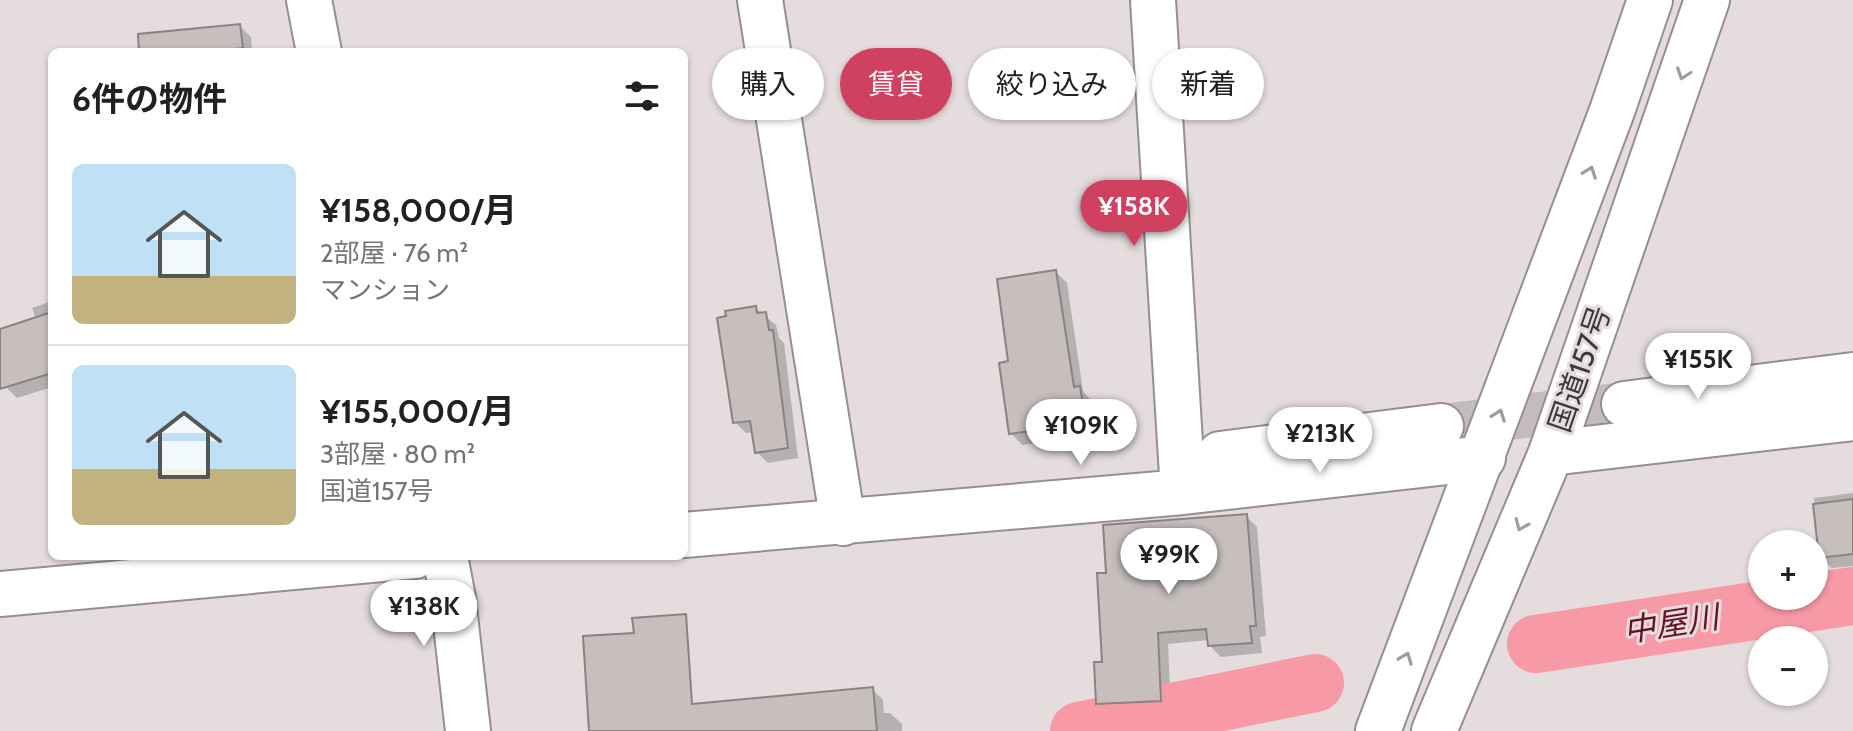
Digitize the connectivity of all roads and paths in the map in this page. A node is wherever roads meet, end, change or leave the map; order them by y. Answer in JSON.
{"nodes":[{"id":1,"x":309,"y":0,"type":"edge"},
{"id":2,"x":760,"y":0,"type":"edge"},
{"id":3,"x":1153,"y":0,"type":"edge"},
{"id":4,"x":1650,"y":0,"type":"edge"},
{"id":5,"x":1707,"y":0,"type":"edge"},
{"id":6,"x":318,"y":48,"type":"edge"},
{"id":7,"x":1853,"y":375,"type":"edge"},
{"id":8,"x":1624,"y":404,"type":"tunnel mouth"},
{"id":9,"x":1853,"y":418,"type":"edge"},
{"id":10,"x":1441,"y":426,"type":"tunnel mouth"},
{"id":11,"x":1551,"y":453,"type":"junction"},
{"id":12,"x":1483,"y":458,"type":"junction"},
{"id":13,"x":1183,"y":492,"type":"junction"},
{"id":14,"x":843,"y":523,"type":"junction"},
{"id":15,"x":688,"y":535,"type":"edge"},
{"id":16,"x":371,"y":560,"type":"edge"},
{"id":17,"x":446,"y":560,"type":"edge"},
{"id":18,"x":0,"y":594,"type":"edge"},
{"id":19,"x":468,"y":731,"type":"edge"},
{"id":20,"x":1378,"y":731,"type":"edge"},
{"id":21,"x":1434,"y":731,"type":"edge"}],
"edges":[{"from":1,"to":6,"type":"main road"},
{"from":2,"to":14,"type":"main road"},
{"from":3,"to":13,"type":"main road"},
{"from":12,"to":4,"type":"main road","name":"国道157号","one_way":true},
{"from":5,"to":11,"type":"main road","name":"国道157号","one_way":true},
{"from":7,"to":8,"type":"main road"},
{"from":9,"to":11,"type":"main road"},
{"from":10,"to":13,"type":"main road"},
{"from":11,"to":21,"type":"main road","name":"国道157号","one_way":true},
{"from":12,"to":13,"type":"main road"},
{"from":20,"to":12,"type":"main road","name":"国道157号","one_way":true},
{"from":13,"to":14,"type":"main road"},
{"from":14,"to":15,"type":"main road"},
{"from":16,"to":18,"type":"main road"},
{"from":17,"to":19,"type":"main road"}]}
